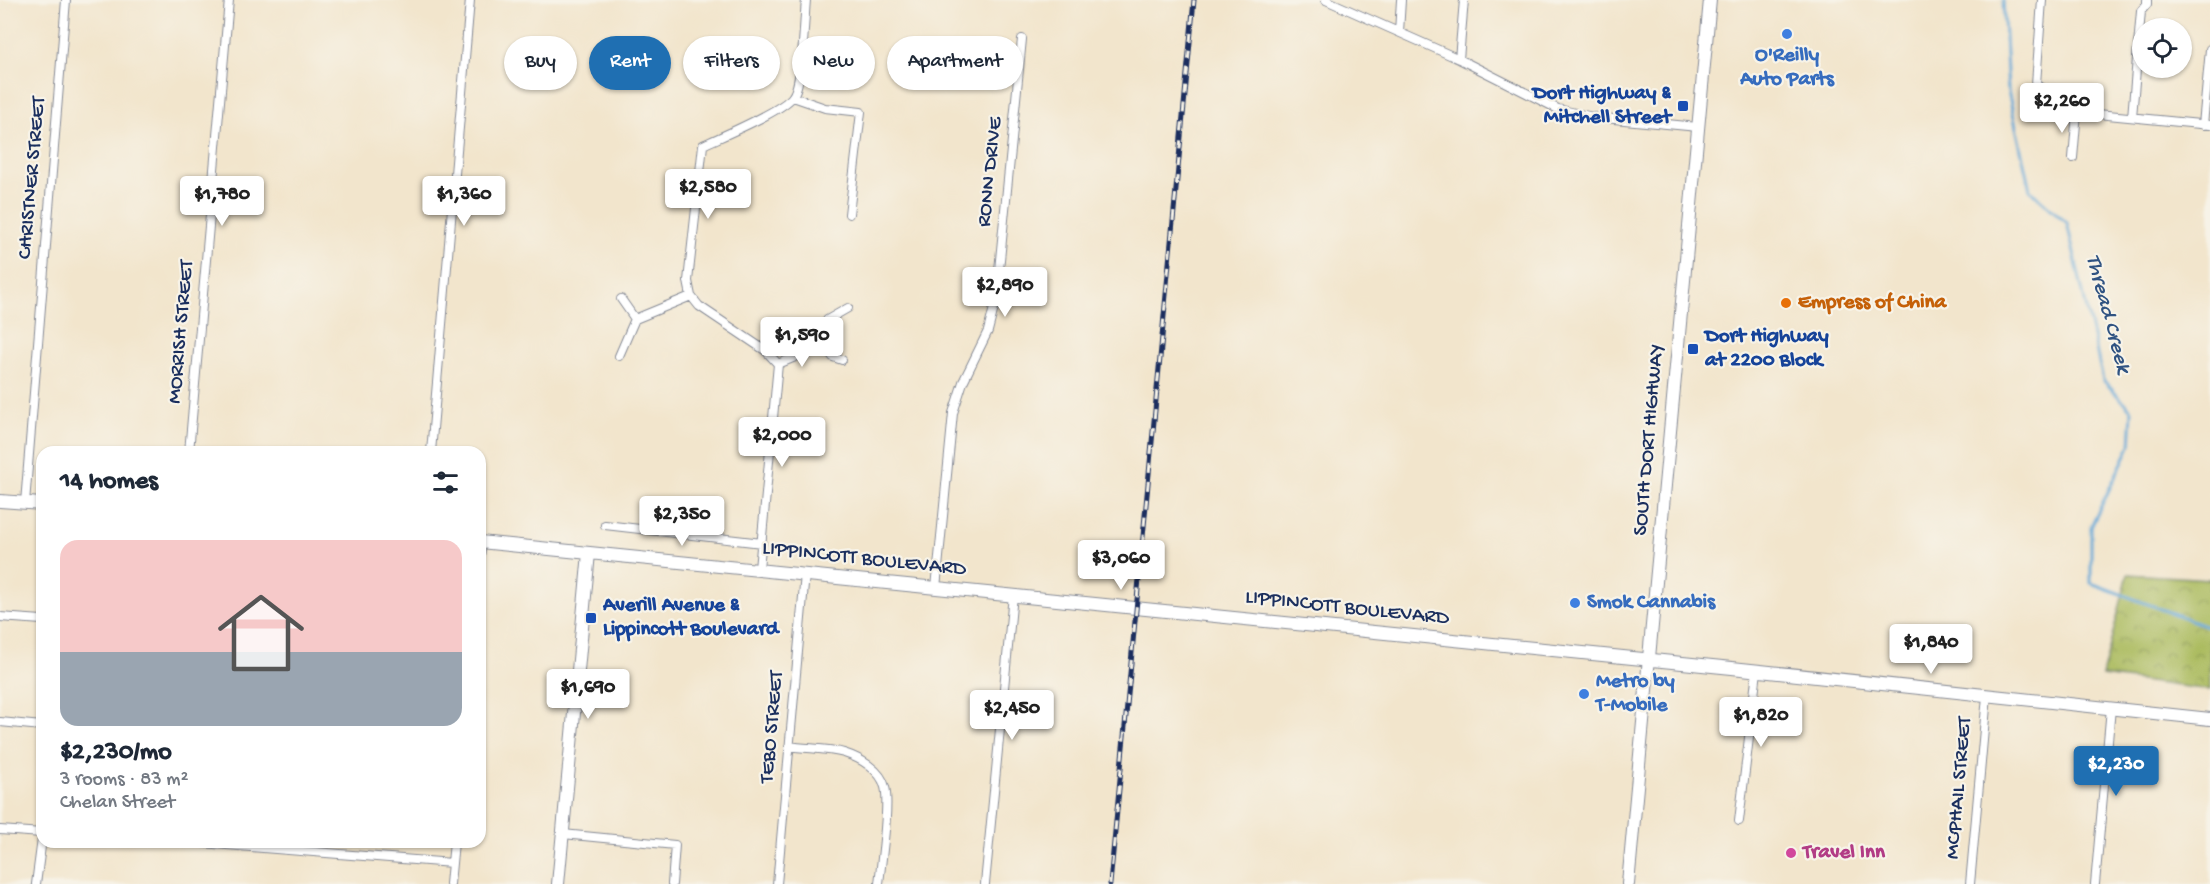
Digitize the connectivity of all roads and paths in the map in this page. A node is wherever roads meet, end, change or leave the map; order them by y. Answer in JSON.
{"nodes":[{"id":1,"x":66,"y":0,"type":"edge"},
{"id":2,"x":229,"y":0,"type":"edge"},
{"id":3,"x":470,"y":0,"type":"edge"},
{"id":4,"x":806,"y":0,"type":"edge"},
{"id":5,"x":1401,"y":0,"type":"edge"},
{"id":6,"x":1464,"y":0,"type":"edge"},
{"id":7,"x":1710,"y":0,"type":"edge"},
{"id":8,"x":2042,"y":0,"type":"edge"},
{"id":9,"x":2147,"y":0,"type":"edge"},
{"id":10,"x":1332,"y":1,"type":"edge"},
{"id":11,"x":1399,"y":32,"type":"junction"},
{"id":12,"x":2210,"y":49,"type":"edge"},
{"id":13,"x":1460,"y":59,"type":"junction"},
{"id":14,"x":1017,"y":90,"type":"edge"},
{"id":15,"x":793,"y":96,"type":"junction"},
{"id":16,"x":2077,"y":112,"type":"junction"},
{"id":17,"x":2132,"y":117,"type":"junction"},
{"id":18,"x":2207,"y":125,"type":"edge"},
{"id":19,"x":1698,"y":127,"type":"junction"},
{"id":20,"x":2073,"y":158,"type":"dead end"},
{"id":21,"x":849,"y":214,"type":"dead end"},
{"id":22,"x":690,"y":296,"type":"junction"},
{"id":23,"x":621,"y":299,"type":"dead end"},
{"id":24,"x":848,"y":308,"type":"dead end"},
{"id":25,"x":635,"y":319,"type":"junction"},
{"id":26,"x":819,"y":345,"type":"junction"},
{"id":27,"x":619,"y":356,"type":"dead end"},
{"id":28,"x":842,"y":360,"type":"dead end"},
{"id":29,"x":778,"y":364,"type":"junction"},
{"id":30,"x":190,"y":446,"type":"edge"},
{"id":31,"x":432,"y":446,"type":"edge"},
{"id":32,"x":0,"y":501,"type":"edge"},
{"id":33,"x":25,"y":503,"type":"junction"},
{"id":34,"x":36,"y":504,"type":"edge"},
{"id":35,"x":605,"y":525,"type":"dead end"},
{"id":36,"x":486,"y":543,"type":"edge"},
{"id":37,"x":762,"y":543,"type":"junction"},
{"id":38,"x":589,"y":553,"type":"junction"},
{"id":39,"x":759,"y":569,"type":"junction"},
{"id":40,"x":805,"y":574,"type":"junction"},
{"id":41,"x":936,"y":588,"type":"junction"},
{"id":42,"x":1013,"y":595,"type":"junction"},
{"id":43,"x":0,"y":616,"type":"edge"},
{"id":44,"x":36,"y":619,"type":"edge"},
{"id":45,"x":1650,"y":660,"type":"junction"},
{"id":46,"x":1757,"y":671,"type":"junction"},
{"id":47,"x":1987,"y":696,"type":"junction"},
{"id":48,"x":2111,"y":708,"type":"junction"},
{"id":49,"x":2210,"y":719,"type":"edge"},
{"id":50,"x":0,"y":722,"type":"edge"},
{"id":51,"x":36,"y":725,"type":"edge"},
{"id":52,"x":789,"y":746,"type":"junction"},
{"id":53,"x":1739,"y":821,"type":"dead end"},
{"id":54,"x":0,"y":830,"type":"edge"},
{"id":55,"x":36,"y":833,"type":"edge"},
{"id":56,"x":563,"y":834,"type":"junction"},
{"id":57,"x":40,"y":848,"type":"edge"},
{"id":58,"x":264,"y":848,"type":"edge"},
{"id":59,"x":453,"y":848,"type":"edge"},
{"id":60,"x":452,"y":863,"type":"junction"},
{"id":61,"x":36,"y":884,"type":"edge"},
{"id":62,"x":450,"y":884,"type":"edge"},
{"id":63,"x":558,"y":884,"type":"edge"},
{"id":64,"x":672,"y":884,"type":"edge"},
{"id":65,"x":777,"y":884,"type":"edge"},
{"id":66,"x":879,"y":884,"type":"edge"},
{"id":67,"x":985,"y":884,"type":"edge"},
{"id":68,"x":1628,"y":884,"type":"edge"},
{"id":69,"x":1970,"y":884,"type":"edge"},
{"id":70,"x":2095,"y":884,"type":"edge"}],
"edges":[{"from":1,"to":33,"type":"street","name":"CHRISTNER STREET"},
{"from":2,"to":30,"type":"street","name":"MORRISH STREET"},
{"from":3,"to":31,"type":"street"},
{"from":4,"to":15,"type":"street"},
{"from":5,"to":11,"type":"street"},
{"from":6,"to":13,"type":"street"},
{"from":7,"to":19,"type":"street","name":"SOUTH DORT HIGHWAY"},
{"from":8,"to":16,"type":"street"},
{"from":9,"to":17,"type":"street"},
{"from":10,"to":11,"type":"street"},
{"from":11,"to":13,"type":"street"},
{"from":12,"to":18,"type":"street"},
{"from":13,"to":19,"type":"street"},
{"from":14,"to":41,"type":"street","name":"RONN DRIVE"},
{"from":15,"to":21,"type":"street"},
{"from":15,"to":22,"type":"street"},
{"from":16,"to":17,"type":"street"},
{"from":16,"to":20,"type":"street"},
{"from":17,"to":18,"type":"street"},
{"from":19,"to":45,"type":"street","name":"SOUTH DORT HIGHWAY"},
{"from":22,"to":25,"type":"street"},
{"from":22,"to":29,"type":"street"},
{"from":23,"to":25,"type":"street"},
{"from":24,"to":26,"type":"street"},
{"from":25,"to":27,"type":"street"},
{"from":26,"to":28,"type":"street"},
{"from":26,"to":29,"type":"street"},
{"from":29,"to":37,"type":"street"},
{"from":32,"to":33,"type":"street"},
{"from":33,"to":34,"type":"street"},
{"from":35,"to":37,"type":"street"},
{"from":36,"to":38,"type":"street","name":"LIPPINCOTT BOULEVARD"},
{"from":37,"to":39,"type":"street"},
{"from":38,"to":39,"type":"street","name":"LIPPINCOTT BOULEVARD"},
{"from":38,"to":56,"type":"street"},
{"from":39,"to":40,"type":"street","name":"LIPPINCOTT BOULEVARD"},
{"from":40,"to":41,"type":"street","name":"LIPPINCOTT BOULEVARD"},
{"from":40,"to":52,"type":"street","name":"TEBO STREET"},
{"from":41,"to":42,"type":"street","name":"LIPPINCOTT BOULEVARD"},
{"from":42,"to":45,"type":"street","name":"LIPPINCOTT BOULEVARD"},
{"from":42,"to":67,"type":"street"},
{"from":43,"to":44,"type":"street"},
{"from":45,"to":46,"type":"street","name":"LIPPINCOTT BOULEVARD"},
{"from":45,"to":68,"type":"street","name":"SOUTH DORT HIGHWAY"},
{"from":46,"to":47,"type":"street","name":"LIPPINCOTT BOULEVARD"},
{"from":46,"to":53,"type":"street"},
{"from":47,"to":48,"type":"street","name":"LIPPINCOTT BOULEVARD"},
{"from":47,"to":69,"type":"street","name":"MCPHAIL STREET"},
{"from":48,"to":49,"type":"street","name":"LIPPINCOTT BOULEVARD"},
{"from":48,"to":70,"type":"street"},
{"from":50,"to":51,"type":"street"},
{"from":52,"to":65,"type":"street","name":"TEBO STREET"},
{"from":52,"to":66,"type":"street"},
{"from":54,"to":55,"type":"street"},
{"from":56,"to":63,"type":"street"},
{"from":56,"to":64,"type":"street"},
{"from":57,"to":61,"type":"street"},
{"from":58,"to":60,"type":"street"},
{"from":59,"to":60,"type":"street"},
{"from":60,"to":62,"type":"street"}]}
